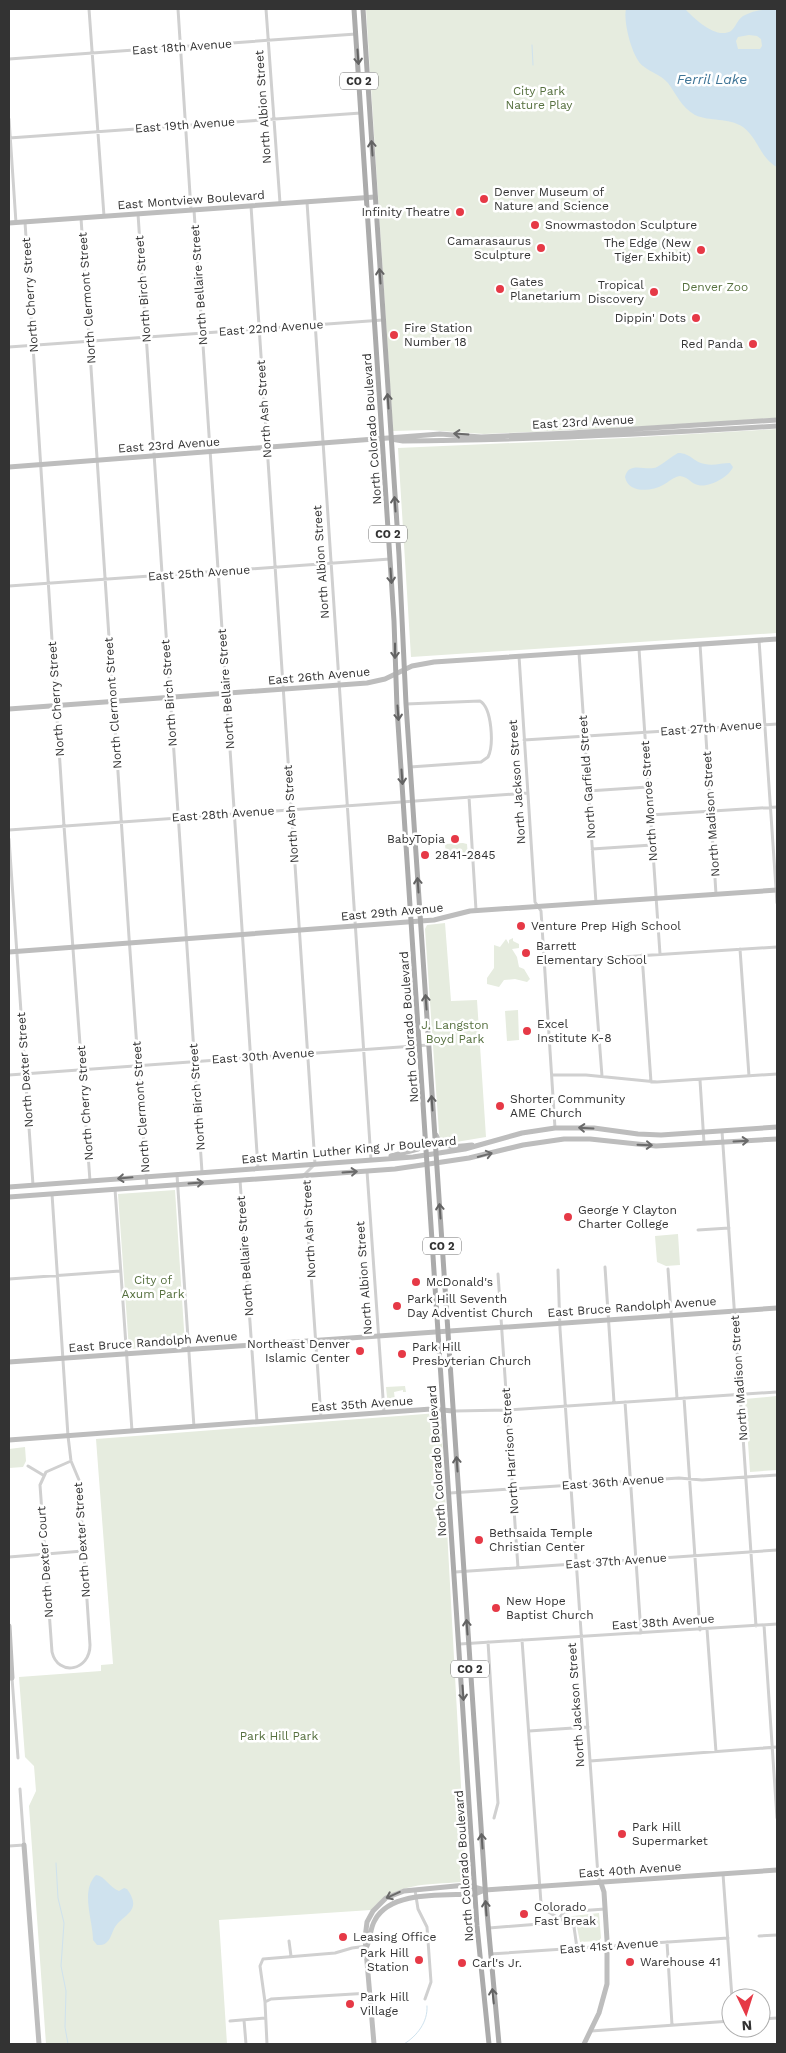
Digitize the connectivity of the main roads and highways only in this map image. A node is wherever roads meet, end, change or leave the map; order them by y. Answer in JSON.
{"nodes":[{"id":1,"x":354,"y":9,"type":"edge"},
{"id":2,"x":363,"y":9,"type":"edge"},
{"id":3,"x":490,"y":2044,"type":"edge"},
{"id":4,"x":499,"y":2044,"type":"edge"}],
"edges":[{"from":1,"to":3,"type":"main road","name":"North Colorado Boulevard","number":"CO 2","one_way":true},
{"from":4,"to":2,"type":"main road","name":"North Colorado Boulevard","number":"CO 2","one_way":true}]}
